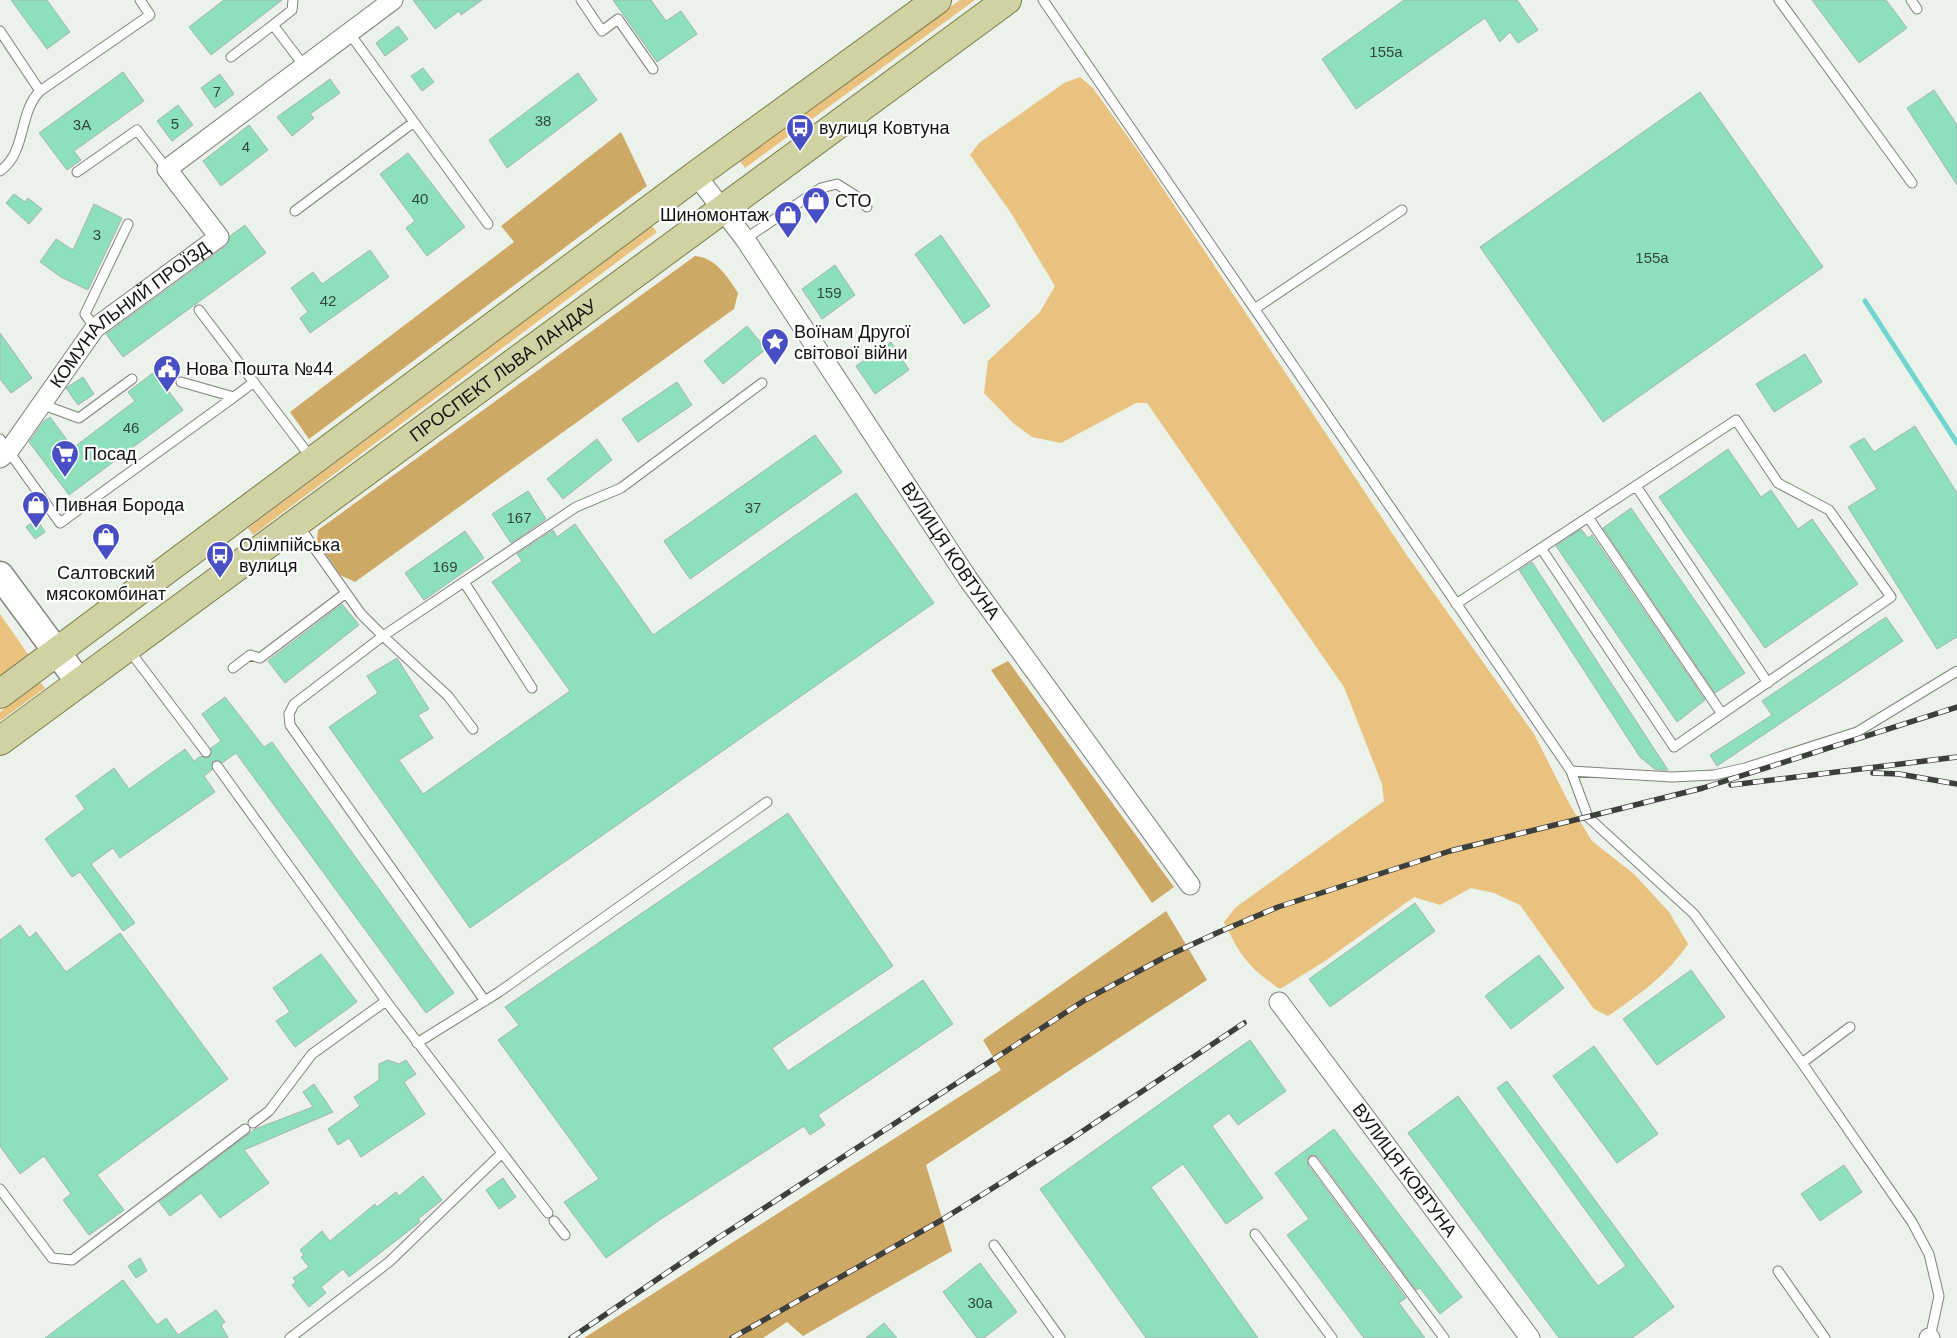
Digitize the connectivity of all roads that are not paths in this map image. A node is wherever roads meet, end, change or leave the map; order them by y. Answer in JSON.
{"nodes":[{"id":1,"x":140,"y":0,"type":"edge"},
{"id":2,"x":293,"y":0,"type":"edge"},
{"id":3,"x":393,"y":0,"type":"edge"},
{"id":4,"x":581,"y":0,"type":"edge"},
{"id":5,"x":937,"y":0,"type":"edge"},
{"id":6,"x":1008,"y":0,"type":"edge"},
{"id":7,"x":1043,"y":0,"type":"edge"},
{"id":8,"x":1779,"y":0,"type":"edge"},
{"id":9,"x":1911,"y":0,"type":"edge"},
{"id":10,"x":1917,"y":8,"type":"dead end"},
{"id":11,"x":273,"y":25,"type":"junction"},
{"id":12,"x":0,"y":31,"type":"edge"},
{"id":13,"x":350,"y":34,"type":"junction"},
{"id":14,"x":231,"y":57,"type":"dead end"},
{"id":15,"x":305,"y":67,"type":"junction"},
{"id":16,"x":653,"y":69,"type":"dead end"},
{"id":17,"x":40,"y":91,"type":"junction"},
{"id":18,"x":414,"y":122,"type":"junction"},
{"id":19,"x":167,"y":169,"type":"junction"},
{"id":20,"x":0,"y":171,"type":"edge"},
{"id":21,"x":77,"y":172,"type":"dead end"},
{"id":22,"x":696,"y":175,"type":"junction"},
{"id":23,"x":1912,"y":183,"type":"dead end"},
{"id":24,"x":867,"y":207,"type":"dead end"},
{"id":25,"x":722,"y":209,"type":"junction"},
{"id":26,"x":1402,"y":210,"type":"dead end"},
{"id":27,"x":295,"y":211,"type":"dead end"},
{"id":28,"x":128,"y":224,"type":"dead end"},
{"id":29,"x":488,"y":224,"type":"dead end"},
{"id":30,"x":745,"y":239,"type":"junction"},
{"id":31,"x":1256,"y":308,"type":"junction"},
{"id":32,"x":200,"y":310,"type":"dead end"},
{"id":33,"x":95,"y":328,"type":"junction"},
{"id":34,"x":132,"y":379,"type":"dead end"},
{"id":35,"x":180,"y":382,"type":"dead end"},
{"id":36,"x":254,"y":382,"type":"junction"},
{"id":37,"x":762,"y":383,"type":"dead end"},
{"id":38,"x":234,"y":396,"type":"junction"},
{"id":39,"x":41,"y":404,"type":"junction"},
{"id":40,"x":3,"y":450,"type":"edge"},
{"id":41,"x":314,"y":461,"type":"junction"},
{"id":42,"x":1636,"y":486,"type":"junction"},
{"id":43,"x":1588,"y":517,"type":"junction"},
{"id":44,"x":296,"y":523,"type":"junction"},
{"id":45,"x":1541,"y":548,"type":"junction"},
{"id":46,"x":0,"y":575,"type":"edge"},
{"id":47,"x":464,"y":582,"type":"junction"},
{"id":48,"x":346,"y":593,"type":"junction"},
{"id":49,"x":1456,"y":604,"type":"junction"},
{"id":50,"x":104,"y":618,"type":"junction"},
{"id":51,"x":384,"y":636,"type":"junction"},
{"id":52,"x":128,"y":648,"type":"junction"},
{"id":53,"x":56,"y":652,"type":"junction"},
{"id":54,"x":233,"y":668,"type":"dead end"},
{"id":55,"x":1957,"y":671,"type":"edge"},
{"id":56,"x":79,"y":682,"type":"junction"},
{"id":57,"x":1768,"y":683,"type":"junction"},
{"id":58,"x":532,"y":688,"type":"dead end"},
{"id":59,"x":0,"y":694,"type":"edge"},
{"id":60,"x":1722,"y":714,"type":"junction"},
{"id":61,"x":473,"y":729,"type":"dead end"},
{"id":62,"x":0,"y":741,"type":"edge"},
{"id":63,"x":206,"y":752,"type":"dead end"},
{"id":64,"x":217,"y":766,"type":"dead end"},
{"id":65,"x":1571,"y":770,"type":"junction"},
{"id":66,"x":768,"y":802,"type":"dead end"},
{"id":67,"x":1190,"y":885,"type":"dead end"},
{"id":68,"x":386,"y":1001,"type":"junction"},
{"id":69,"x":485,"y":1001,"type":"junction"},
{"id":70,"x":1279,"y":1002,"type":"dead end"},
{"id":71,"x":1850,"y":1027,"type":"dead end"},
{"id":72,"x":418,"y":1043,"type":"junction"},
{"id":73,"x":1802,"y":1063,"type":"junction"},
{"id":74,"x":253,"y":1122,"type":"dead end"},
{"id":75,"x":245,"y":1129,"type":"dead end"},
{"id":76,"x":502,"y":1153,"type":"junction"},
{"id":77,"x":1313,"y":1161,"type":"dead end"},
{"id":78,"x":0,"y":1189,"type":"edge"},
{"id":79,"x":548,"y":1213,"type":"dead end"},
{"id":80,"x":554,"y":1221,"type":"dead end"},
{"id":81,"x":1255,"y":1234,"type":"dead end"},
{"id":82,"x":565,"y":1235,"type":"dead end"},
{"id":83,"x":994,"y":1245,"type":"dead end"},
{"id":84,"x":1778,"y":1271,"type":"dead end"},
{"id":85,"x":290,"y":1338,"type":"edge"},
{"id":86,"x":1060,"y":1338,"type":"edge"},
{"id":87,"x":1332,"y":1338,"type":"edge"},
{"id":88,"x":1444,"y":1338,"type":"edge"},
{"id":89,"x":1530,"y":1338,"type":"edge"},
{"id":90,"x":1825,"y":1338,"type":"edge"},
{"id":91,"x":1930,"y":1338,"type":"edge"}],
"edges":[{"from":1,"to":17,"type":"lane"},
{"from":2,"to":11,"type":"lane"},
{"from":3,"to":13,"type":"street"},
{"from":4,"to":16,"type":"lane"},
{"from":5,"to":22,"type":"main road"},
{"from":6,"to":25,"type":"main road","name":"ПРОСПЕКТ ЛЬВА ЛАНДАУ"},
{"from":7,"to":31,"type":"lane"},
{"from":8,"to":23,"type":"lane"},
{"from":9,"to":10,"type":"lane"},
{"from":11,"to":14,"type":"lane"},
{"from":11,"to":15,"type":"lane"},
{"from":12,"to":17,"type":"lane"},
{"from":13,"to":15,"type":"street"},
{"from":13,"to":18,"type":"lane"},
{"from":15,"to":19,"type":"street"},
{"from":17,"to":20,"type":"lane"},
{"from":18,"to":27,"type":"lane"},
{"from":18,"to":29,"type":"lane"},
{"from":19,"to":21,"type":"lane"},
{"from":19,"to":33,"type":"street","name":"КОМУНАЛЬНИЙ ПРОЇЗД"},
{"from":22,"to":25,"type":"street","name":"ВУЛИЦЯ КОВТУНА"},
{"from":22,"to":41,"type":"main road"},
{"from":24,"to":30,"type":"lane"},
{"from":25,"to":30,"type":"street","name":"ВУЛИЦЯ КОВТУНА"},
{"from":25,"to":44,"type":"main road","name":"ПРОСПЕКТ ЛЬВА ЛАНДАУ"},
{"from":26,"to":31,"type":"lane"},
{"from":28,"to":33,"type":"lane"},
{"from":30,"to":67,"type":"street","name":"ВУЛИЦЯ КОВТУНА"},
{"from":31,"to":49,"type":"lane"},
{"from":32,"to":36,"type":"lane"},
{"from":33,"to":39,"type":"street","name":"КОМУНАЛЬНИЙ ПРОЇЗД"},
{"from":34,"to":39,"type":"lane"},
{"from":35,"to":38,"type":"lane"},
{"from":36,"to":38,"type":"lane"},
{"from":36,"to":41,"type":"lane"},
{"from":37,"to":47,"type":"lane"},
{"from":38,"to":40,"type":"lane"},
{"from":39,"to":40,"type":"street","name":"КОМУНАЛЬНИЙ ПРОЇЗД"},
{"from":41,"to":50,"type":"main road"},
{"from":42,"to":43,"type":"lane"},
{"from":42,"to":57,"type":"lane"},
{"from":42,"to":57,"type":"lane"},
{"from":43,"to":45,"type":"lane"},
{"from":43,"to":60,"type":"lane"},
{"from":44,"to":48,"type":"lane"},
{"from":44,"to":52,"type":"main road","name":"ПРОСПЕКТ ЛЬВА ЛАНДАУ"},
{"from":45,"to":49,"type":"lane"},
{"from":45,"to":60,"type":"lane"},
{"from":46,"to":53,"type":"street"},
{"from":47,"to":51,"type":"lane"},
{"from":47,"to":58,"type":"lane"},
{"from":48,"to":51,"type":"lane"},
{"from":48,"to":54,"type":"lane"},
{"from":49,"to":65,"type":"lane"},
{"from":50,"to":52,"type":"main road"},
{"from":50,"to":53,"type":"main road"},
{"from":51,"to":61,"type":"lane"},
{"from":51,"to":69,"type":"lane"},
{"from":52,"to":56,"type":"main road","name":"ПРОСПЕКТ ЛЬВА ЛАНДАУ"},
{"from":52,"to":63,"type":"lane"},
{"from":53,"to":56,"type":"street"},
{"from":53,"to":59,"type":"main road"},
{"from":55,"to":65,"type":"lane"},
{"from":56,"to":62,"type":"main road","name":"ПРОСПЕКТ ЛЬВА ЛАНДАУ"},
{"from":57,"to":60,"type":"lane"},
{"from":64,"to":68,"type":"lane"},
{"from":65,"to":73,"type":"lane"},
{"from":66,"to":69,"type":"lane"},
{"from":68,"to":72,"type":"lane"},
{"from":68,"to":74,"type":"lane"},
{"from":69,"to":72,"type":"lane"},
{"from":70,"to":89,"type":"street","name":"ВУЛИЦЯ КОВТУНА"},
{"from":71,"to":73,"type":"lane"},
{"from":72,"to":76,"type":"lane"},
{"from":73,"to":91,"type":"lane"},
{"from":75,"to":78,"type":"lane"},
{"from":76,"to":79,"type":"lane"},
{"from":76,"to":85,"type":"lane"},
{"from":77,"to":88,"type":"lane"},
{"from":80,"to":82,"type":"lane"},
{"from":81,"to":87,"type":"lane"},
{"from":83,"to":86,"type":"lane"},
{"from":84,"to":90,"type":"lane"}]}
